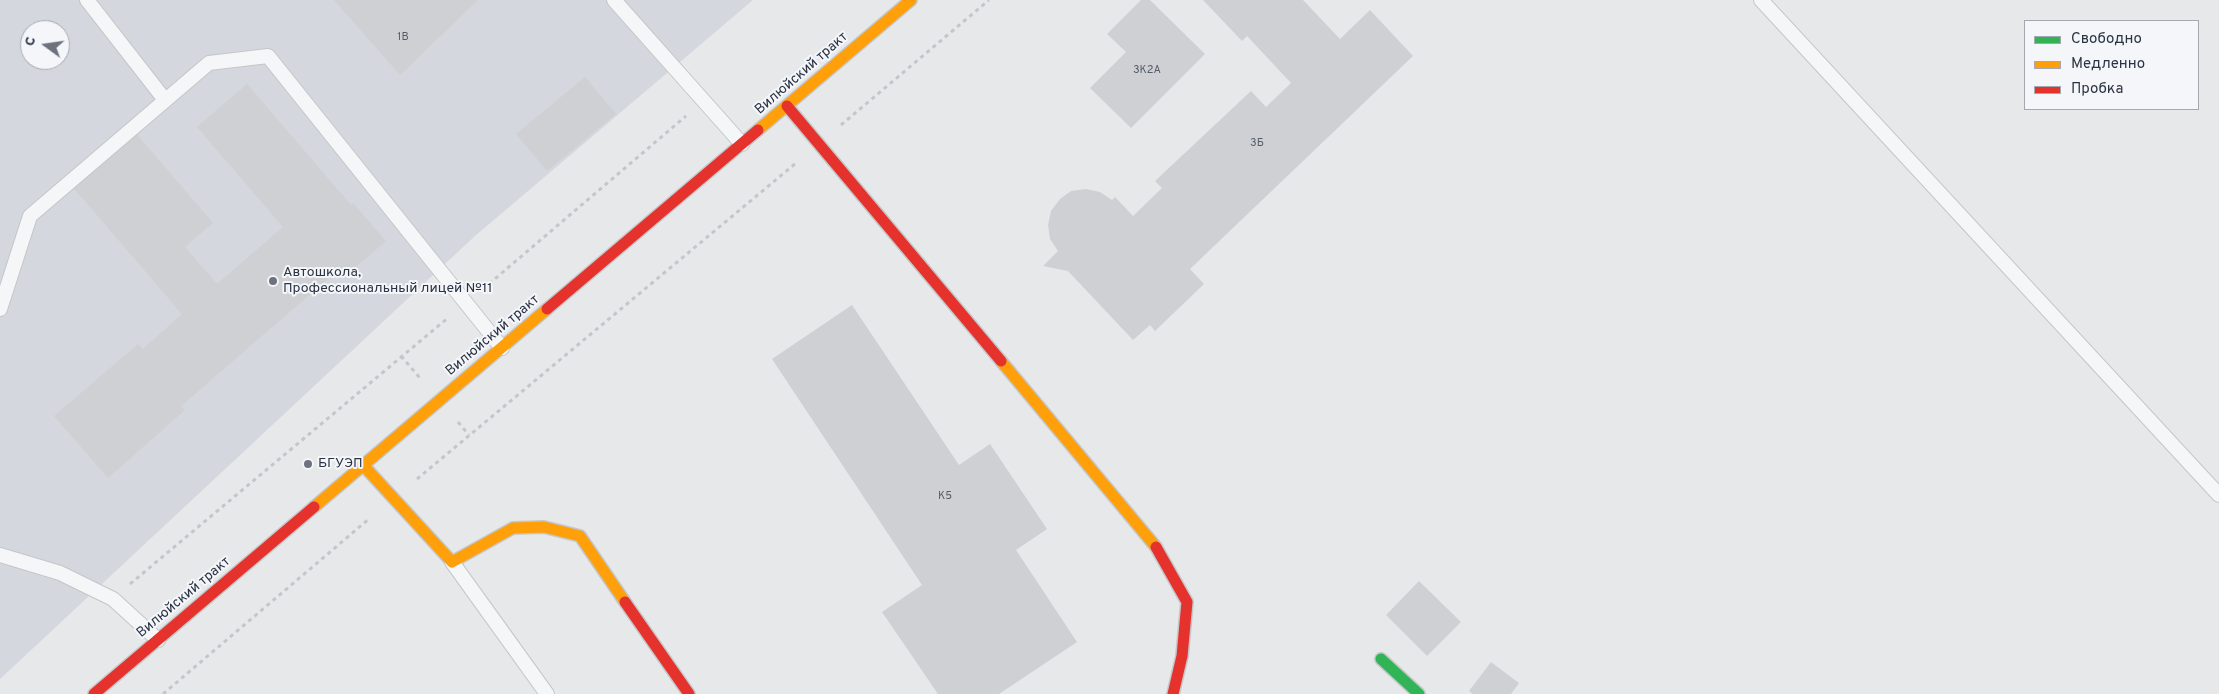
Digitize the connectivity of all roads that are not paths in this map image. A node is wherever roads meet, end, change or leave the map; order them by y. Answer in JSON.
{"nodes":[{"id":1,"x":87,"y":0,"type":"edge"},
{"id":2,"x":614,"y":0,"type":"edge"},
{"id":3,"x":911,"y":0,"type":"edge"},
{"id":4,"x":1761,"y":0,"type":"edge"},
{"id":5,"x":165,"y":100,"type":"junction"},
{"id":6,"x":787,"y":106,"type":"junction"},
{"id":7,"x":742,"y":144,"type":"junction"},
{"id":8,"x":0,"y":308,"type":"edge"},
{"id":9,"x":502,"y":348,"type":"junction"},
{"id":10,"x":363,"y":466,"type":"junction"},
{"id":11,"x":2219,"y":495,"type":"edge"},
{"id":12,"x":0,"y":555,"type":"edge"},
{"id":13,"x":452,"y":562,"type":"junction"},
{"id":14,"x":158,"y":640,"type":"junction"},
{"id":15,"x":1381,"y":659,"type":"dead end"},
{"id":16,"x":94,"y":694,"type":"edge"},
{"id":17,"x":547,"y":694,"type":"edge"},
{"id":18,"x":689,"y":694,"type":"edge"},
{"id":19,"x":1173,"y":694,"type":"edge"},
{"id":20,"x":1419,"y":694,"type":"edge"}],
"edges":[{"from":1,"to":5,"type":"lane"},
{"from":2,"to":7,"type":"lane"},
{"from":3,"to":6,"type":"street","name":"Вилюйский тракт"},
{"from":4,"to":11,"type":"lane"},
{"from":5,"to":8,"type":"lane"},
{"from":5,"to":9,"type":"lane"},
{"from":6,"to":7,"type":"street","name":"Вилюйский тракт"},
{"from":6,"to":19,"type":"street"},
{"from":7,"to":9,"type":"street","name":"Вилюйский тракт"},
{"from":9,"to":10,"type":"street","name":"Вилюйский тракт"},
{"from":10,"to":13,"type":"street"},
{"from":10,"to":14,"type":"street","name":"Вилюйский тракт"},
{"from":12,"to":14,"type":"lane"},
{"from":13,"to":17,"type":"lane"},
{"from":13,"to":18,"type":"street"},
{"from":14,"to":16,"type":"street","name":"Вилюйский тракт"},
{"from":15,"to":20,"type":"street"}]}
